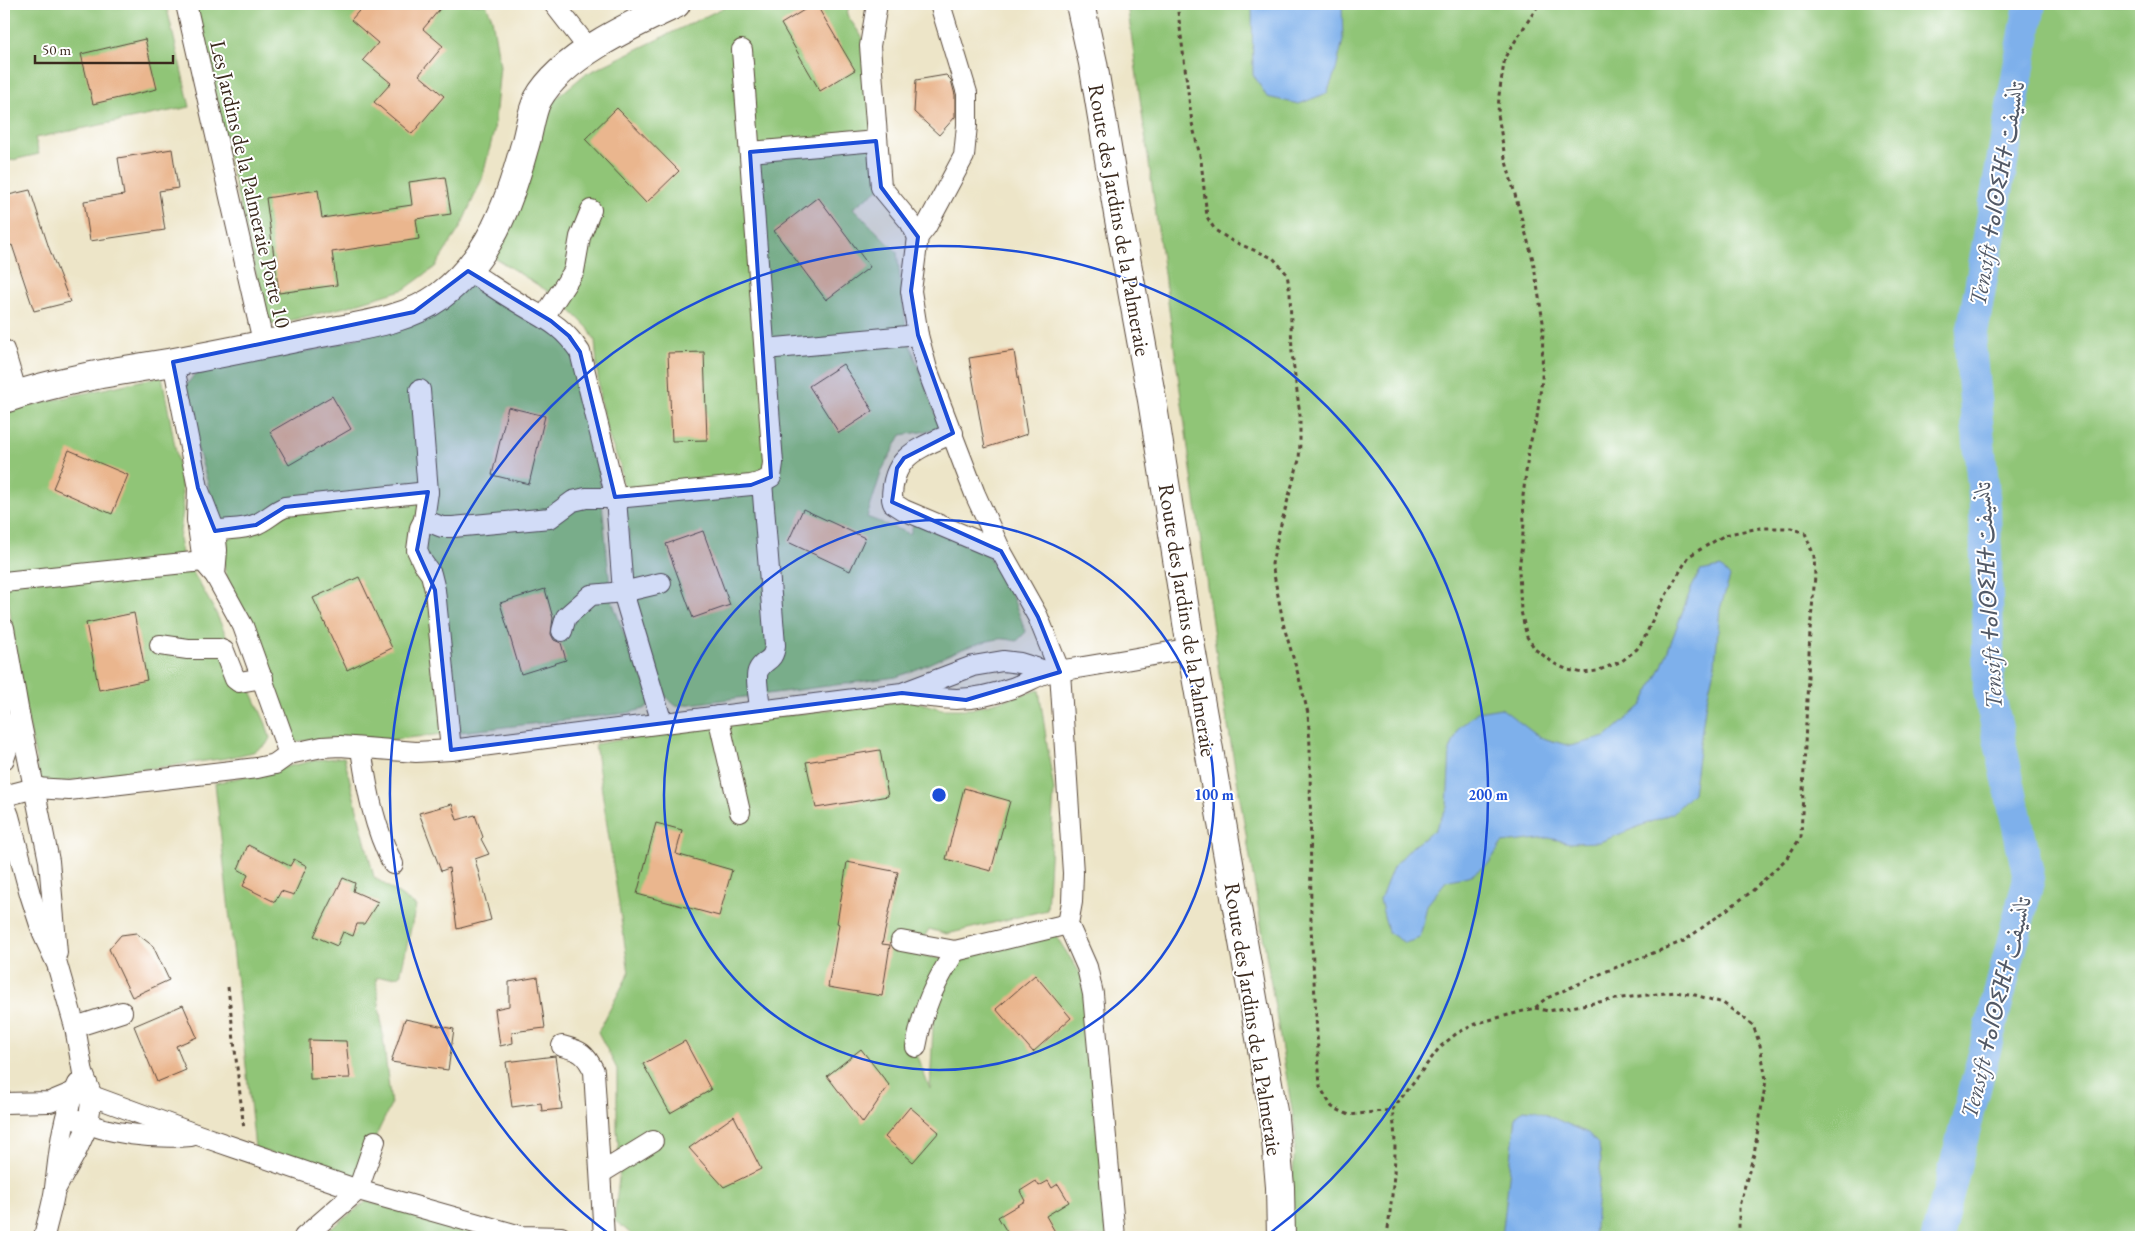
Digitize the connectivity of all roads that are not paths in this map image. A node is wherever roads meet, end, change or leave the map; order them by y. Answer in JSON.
{"nodes":[{"id":1,"x":186,"y":4,"type":"edge"},
{"id":2,"x":554,"y":4,"type":"edge"},
{"id":3,"x":676,"y":4,"type":"edge"},
{"id":4,"x":877,"y":4,"type":"edge"},
{"id":5,"x":940,"y":4,"type":"edge"},
{"id":6,"x":1080,"y":4,"type":"edge"},
{"id":7,"x":589,"y":49,"type":"junction"},
{"id":8,"x":742,"y":50,"type":"dead end"},
{"id":9,"x":876,"y":141,"type":"junction"},
{"id":10,"x":750,"y":152,"type":"junction"},
{"id":11,"x":591,"y":210,"type":"dead end"},
{"id":12,"x":918,"y":237,"type":"junction"},
{"id":13,"x":468,"y":271,"type":"junction"},
{"id":14,"x":544,"y":317,"type":"junction"},
{"id":15,"x":918,"y":335,"type":"junction"},
{"id":16,"x":264,"y":346,"type":"junction"},
{"id":17,"x":765,"y":349,"type":"junction"},
{"id":18,"x":4,"y":350,"type":"edge"},
{"id":19,"x":173,"y":362,"type":"junction"},
{"id":20,"x":420,"y":390,"type":"dead end"},
{"id":21,"x":10,"y":397,"type":"edge"},
{"id":22,"x":953,"y":434,"type":"junction"},
{"id":23,"x":762,"y":482,"type":"junction"},
{"id":24,"x":198,"y":488,"type":"junction"},
{"id":25,"x":428,"y":492,"type":"junction"},
{"id":26,"x":616,"y":498,"type":"junction"},
{"id":27,"x":424,"y":520,"type":"junction"},
{"id":28,"x":215,"y":530,"type":"junction"},
{"id":29,"x":1001,"y":551,"type":"junction"},
{"id":30,"x":209,"y":568,"type":"junction"},
{"id":31,"x":4,"y":582,"type":"edge"},
{"id":32,"x":661,"y":583,"type":"dead end"},
{"id":33,"x":623,"y":592,"type":"junction"},
{"id":34,"x":4,"y":628,"type":"edge"},
{"id":35,"x":562,"y":630,"type":"dead end"},
{"id":36,"x":160,"y":645,"type":"dead end"},
{"id":37,"x":1191,"y":648,"type":"junction"},
{"id":38,"x":1054,"y":672,"type":"junction"},
{"id":39,"x":263,"y":678,"type":"junction"},
{"id":40,"x":902,"y":693,"type":"junction"},
{"id":41,"x":760,"y":711,"type":"junction"},
{"id":42,"x":19,"y":714,"type":"junction"},
{"id":43,"x":718,"y":716,"type":"junction"},
{"id":44,"x":662,"y":723,"type":"junction"},
{"id":45,"x":361,"y":749,"type":"junction"},
{"id":46,"x":451,"y":750,"type":"junction"},
{"id":47,"x":289,"y":754,"type":"junction"},
{"id":48,"x":4,"y":759,"type":"edge"},
{"id":49,"x":35,"y":788,"type":"junction"},
{"id":50,"x":69,"y":790,"type":"junction"},
{"id":51,"x":4,"y":796,"type":"edge"},
{"id":52,"x":40,"y":810,"type":"junction"},
{"id":53,"x":6,"y":812,"type":"edge"},
{"id":54,"x":740,"y":812,"type":"dead end"},
{"id":55,"x":394,"y":864,"type":"dead end"},
{"id":56,"x":1068,"y":924,"type":"junction"},
{"id":57,"x":900,"y":941,"type":"dead end"},
{"id":58,"x":955,"y":951,"type":"junction"},
{"id":59,"x":57,"y":964,"type":"junction"},
{"id":60,"x":122,"y":1012,"type":"dead end"},
{"id":61,"x":75,"y":1027,"type":"junction"},
{"id":62,"x":562,"y":1046,"type":"dead end"},
{"id":63,"x":916,"y":1047,"type":"dead end"},
{"id":64,"x":83,"y":1094,"type":"junction"},
{"id":65,"x":50,"y":1102,"type":"junction"},
{"id":66,"x":4,"y":1103,"type":"edge"},
{"id":67,"x":68,"y":1115,"type":"junction"},
{"id":68,"x":88,"y":1124,"type":"junction"},
{"id":69,"x":198,"y":1135,"type":"junction"},
{"id":70,"x":375,"y":1141,"type":"dead end"},
{"id":71,"x":652,"y":1141,"type":"dead end"},
{"id":72,"x":601,"y":1173,"type":"junction"},
{"id":73,"x":55,"y":1190,"type":"junction"},
{"id":74,"x":358,"y":1190,"type":"junction"},
{"id":75,"x":521,"y":1236,"type":"edge"},
{"id":76,"x":44,"y":1237,"type":"edge"},
{"id":77,"x":304,"y":1237,"type":"edge"},
{"id":78,"x":562,"y":1237,"type":"edge"},
{"id":79,"x":604,"y":1237,"type":"edge"},
{"id":80,"x":1115,"y":1237,"type":"edge"},
{"id":81,"x":1281,"y":1237,"type":"edge"}],
"edges":[{"from":1,"to":16,"type":"street","name":"Les Jardins de la Palmeraie Porte 10"},
{"from":2,"to":7,"type":"street"},
{"from":3,"to":7,"type":"street"},
{"from":4,"to":9,"type":"street"},
{"from":5,"to":12,"type":"street"},
{"from":6,"to":37,"type":"street","name":"Route des Jardins de la Palmeraie"},
{"from":7,"to":13,"type":"street"},
{"from":8,"to":10,"type":"street"},
{"from":9,"to":10,"type":"street"},
{"from":9,"to":12,"type":"street"},
{"from":10,"to":17,"type":"street"},
{"from":11,"to":14,"type":"street"},
{"from":12,"to":15,"type":"street"},
{"from":13,"to":14,"type":"street"},
{"from":13,"to":16,"type":"street"},
{"from":14,"to":26,"type":"street"},
{"from":15,"to":17,"type":"street"},
{"from":15,"to":22,"type":"street"},
{"from":16,"to":19,"type":"street"},
{"from":17,"to":23,"type":"street"},
{"from":18,"to":21,"type":"street"},
{"from":19,"to":21,"type":"street"},
{"from":19,"to":24,"type":"street"},
{"from":20,"to":25,"type":"street"},
{"from":22,"to":29,"type":"street"},
{"from":22,"to":29,"type":"street"},
{"from":23,"to":26,"type":"street"},
{"from":23,"to":41,"type":"street"},
{"from":24,"to":28,"type":"street"},
{"from":24,"to":30,"type":"street"},
{"from":25,"to":27,"type":"street"},
{"from":25,"to":28,"type":"street"},
{"from":26,"to":27,"type":"street"},
{"from":26,"to":33,"type":"street"},
{"from":27,"to":46,"type":"street"},
{"from":28,"to":30,"type":"street"},
{"from":29,"to":38,"type":"street"},
{"from":30,"to":31,"type":"street"},
{"from":30,"to":39,"type":"street"},
{"from":32,"to":33,"type":"street"},
{"from":33,"to":35,"type":"street"},
{"from":33,"to":44,"type":"street"},
{"from":34,"to":42,"type":"street"},
{"from":36,"to":39,"type":"street"},
{"from":37,"to":38,"type":"street"},
{"from":37,"to":81,"type":"street","name":"Route des Jardins de la Palmeraie"},
{"from":38,"to":40,"type":"street"},
{"from":38,"to":40,"type":"street"},
{"from":38,"to":56,"type":"street"},
{"from":39,"to":47,"type":"street"},
{"from":40,"to":41,"type":"street"},
{"from":41,"to":43,"type":"street"},
{"from":42,"to":48,"type":"street"},
{"from":42,"to":49,"type":"street"},
{"from":43,"to":44,"type":"street"},
{"from":43,"to":54,"type":"street"},
{"from":44,"to":46,"type":"street"},
{"from":45,"to":46,"type":"street"},
{"from":45,"to":47,"type":"street"},
{"from":45,"to":55,"type":"street"},
{"from":47,"to":50,"type":"street"},
{"from":49,"to":50,"type":"street"},
{"from":49,"to":51,"type":"street"},
{"from":49,"to":52,"type":"street"},
{"from":50,"to":52,"type":"street"},
{"from":52,"to":53,"type":"street"},
{"from":52,"to":59,"type":"street"},
{"from":53,"to":59,"type":"street"},
{"from":56,"to":58,"type":"street"},
{"from":56,"to":80,"type":"street"},
{"from":57,"to":58,"type":"street"},
{"from":58,"to":63,"type":"street"},
{"from":59,"to":61,"type":"street"},
{"from":60,"to":61,"type":"street"},
{"from":61,"to":64,"type":"street"},
{"from":62,"to":72,"type":"street"},
{"from":64,"to":65,"type":"street"},
{"from":64,"to":67,"type":"street"},
{"from":64,"to":68,"type":"street"},
{"from":64,"to":69,"type":"street"},
{"from":65,"to":66,"type":"street"},
{"from":65,"to":67,"type":"street"},
{"from":67,"to":68,"type":"street"},
{"from":67,"to":73,"type":"street"},
{"from":68,"to":69,"type":"street"},
{"from":68,"to":73,"type":"street"},
{"from":69,"to":74,"type":"street"},
{"from":70,"to":74,"type":"street"},
{"from":71,"to":72,"type":"street"},
{"from":72,"to":79,"type":"street"},
{"from":73,"to":76,"type":"street"},
{"from":74,"to":75,"type":"street"},
{"from":74,"to":77,"type":"street"},
{"from":75,"to":78,"type":"street"}]}
